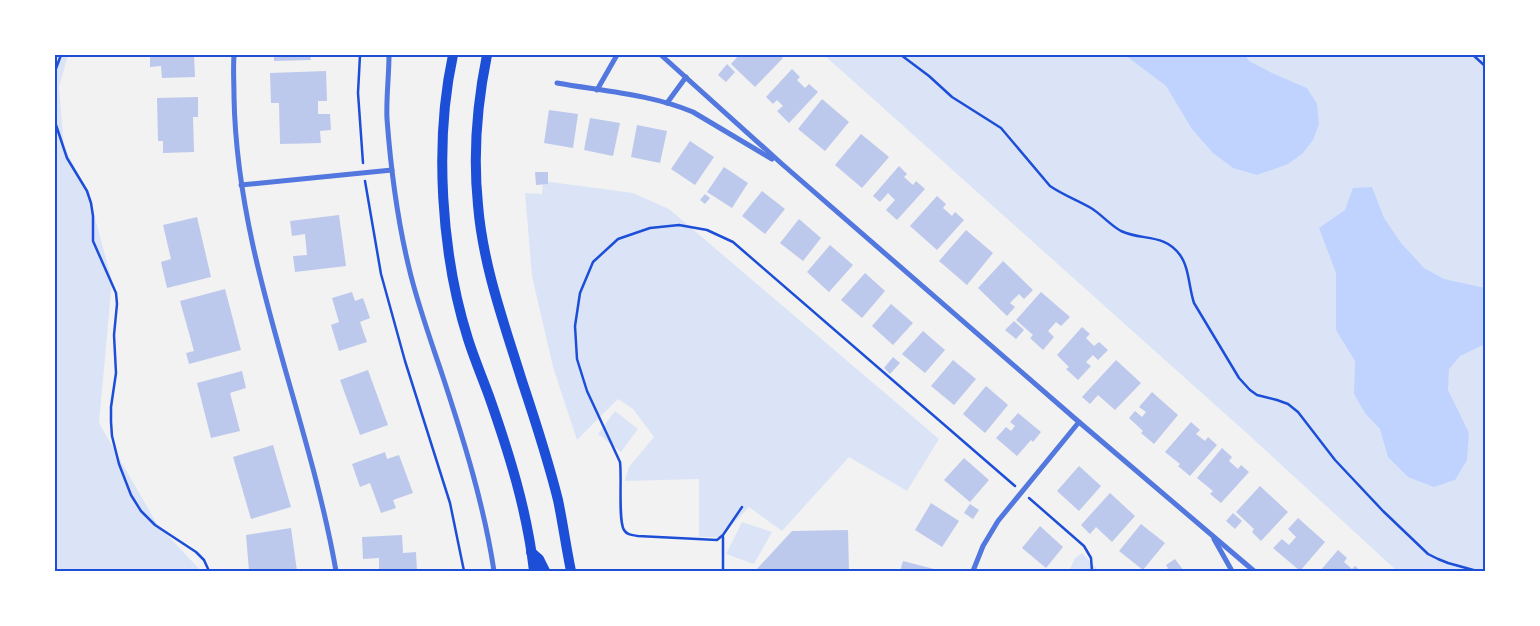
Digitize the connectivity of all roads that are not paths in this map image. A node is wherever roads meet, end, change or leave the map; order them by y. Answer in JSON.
{"nodes":[{"id":1,"x":234,"y":55,"type":"edge"},
{"id":2,"x":389,"y":55,"type":"edge"},
{"id":3,"x":453,"y":55,"type":"edge"},
{"id":4,"x":487,"y":55,"type":"edge"},
{"id":5,"x":617,"y":55,"type":"edge"},
{"id":6,"x":661,"y":55,"type":"edge"},
{"id":7,"x":686,"y":77,"type":"junction"},
{"id":8,"x":557,"y":83,"type":"dead end"},
{"id":9,"x":597,"y":90,"type":"junction"},
{"id":10,"x":667,"y":103,"type":"junction"},
{"id":11,"x":782,"y":164,"type":"junction"},
{"id":12,"x":392,"y":170,"type":"junction"},
{"id":13,"x":241,"y":185,"type":"junction"},
{"id":14,"x":1079,"y":422,"type":"junction"},
{"id":15,"x":1211,"y":534,"type":"junction"},
{"id":16,"x":531,"y":552,"type":"junction"},
{"id":17,"x":336,"y":571,"type":"edge"},
{"id":18,"x":494,"y":571,"type":"edge"},
{"id":19,"x":534,"y":571,"type":"edge"},
{"id":20,"x":545,"y":571,"type":"edge"},
{"id":21,"x":570,"y":571,"type":"edge"},
{"id":22,"x":973,"y":571,"type":"edge"},
{"id":23,"x":1232,"y":571,"type":"edge"},
{"id":24,"x":1254,"y":571,"type":"edge"}],
"edges":[{"from":1,"to":13,"type":"street"},
{"from":2,"to":12,"type":"street"},
{"from":3,"to":16,"type":"main road"},
{"from":4,"to":21,"type":"main road"},
{"from":5,"to":9,"type":"street"},
{"from":6,"to":7,"type":"street"},
{"from":7,"to":10,"type":"street"},
{"from":7,"to":11,"type":"street"},
{"from":8,"to":9,"type":"street"},
{"from":9,"to":10,"type":"street"},
{"from":10,"to":11,"type":"street"},
{"from":11,"to":14,"type":"street"},
{"from":12,"to":13,"type":"street"},
{"from":12,"to":18,"type":"street"},
{"from":13,"to":17,"type":"street"},
{"from":14,"to":15,"type":"street"},
{"from":14,"to":22,"type":"street"},
{"from":15,"to":23,"type":"street"},
{"from":15,"to":24,"type":"street"},
{"from":16,"to":19,"type":"main road"},
{"from":16,"to":20,"type":"main road"}]}
